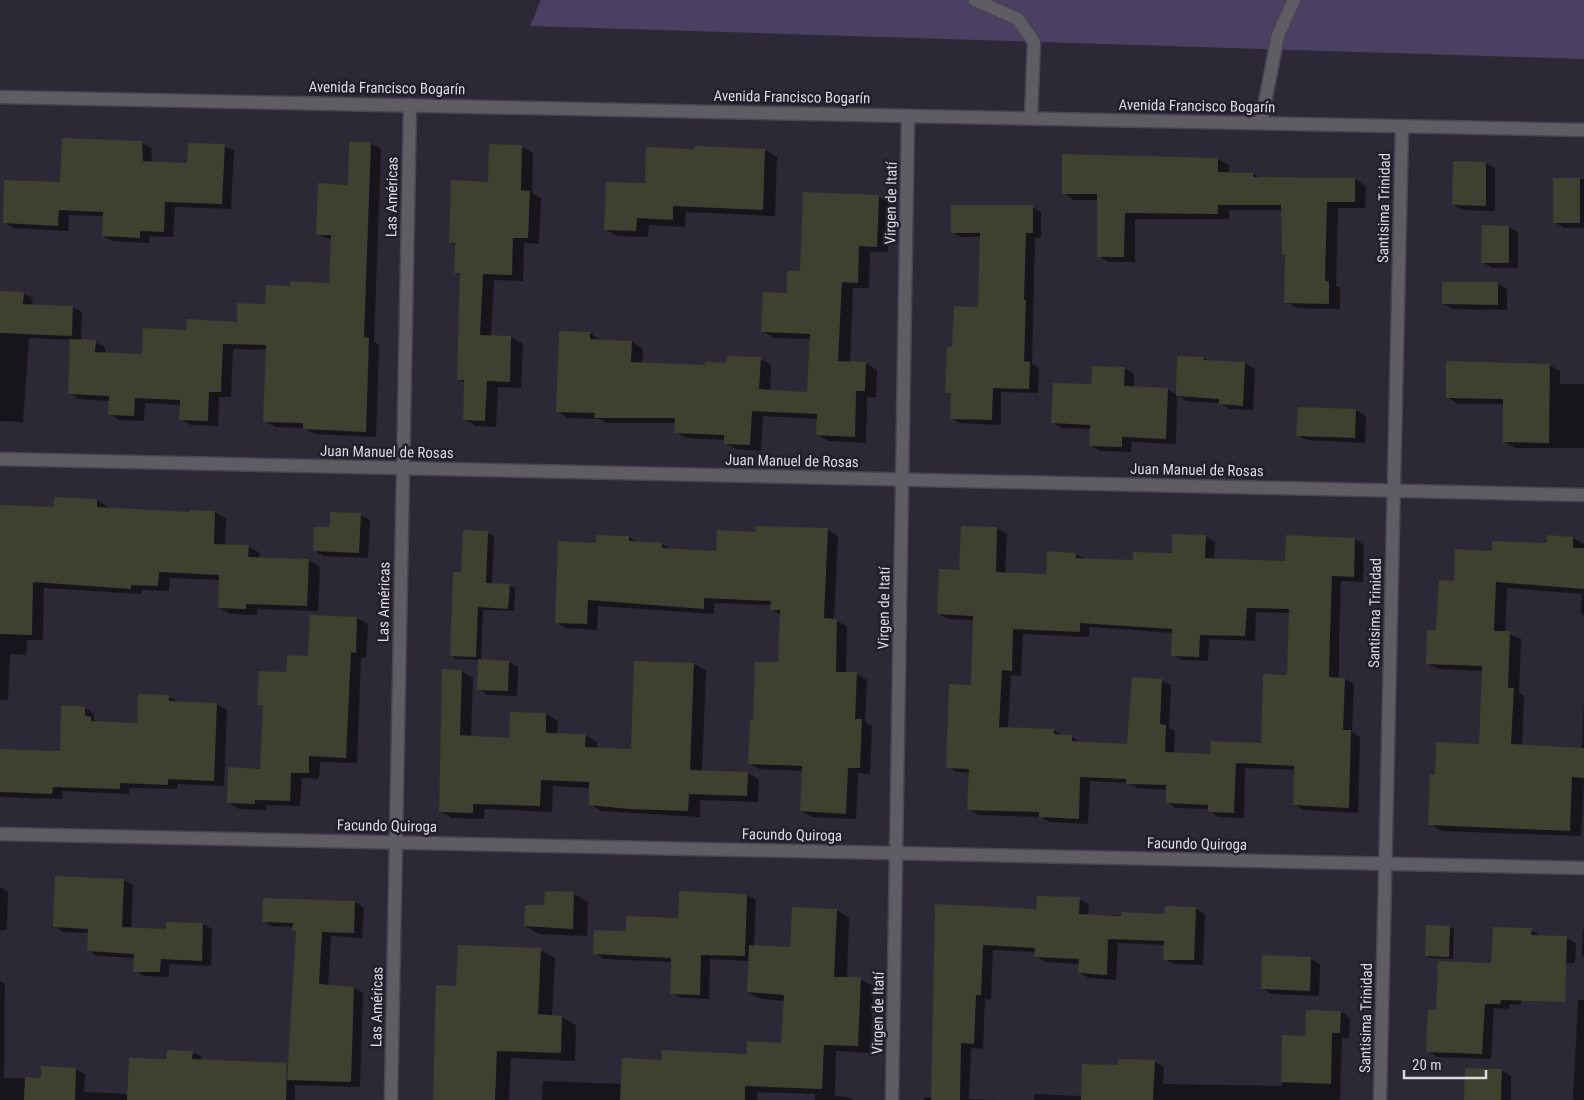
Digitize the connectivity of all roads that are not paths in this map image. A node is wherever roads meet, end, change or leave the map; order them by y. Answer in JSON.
{"nodes":[{"id":1,"x":975,"y":0,"type":"edge"},
{"id":2,"x":1294,"y":0,"type":"edge"},
{"id":3,"x":0,"y":97,"type":"edge"},
{"id":4,"x":410,"y":105,"type":"junction"},
{"id":5,"x":908,"y":116,"type":"junction"},
{"id":6,"x":1030,"y":118,"type":"junction"},
{"id":7,"x":1261,"y":123,"type":"junction"},
{"id":8,"x":1402,"y":126,"type":"junction"},
{"id":9,"x":1584,"y":130,"type":"edge"},
{"id":10,"x":0,"y":460,"type":"edge"},
{"id":11,"x":403,"y":468,"type":"junction"},
{"id":12,"x":902,"y":479,"type":"junction"},
{"id":13,"x":1394,"y":490,"type":"junction"},
{"id":14,"x":1584,"y":495,"type":"edge"},
{"id":15,"x":0,"y":834,"type":"edge"},
{"id":16,"x":396,"y":842,"type":"junction"},
{"id":17,"x":896,"y":854,"type":"junction"},
{"id":18,"x":1385,"y":864,"type":"junction"},
{"id":19,"x":1584,"y":868,"type":"edge"},
{"id":20,"x":391,"y":1100,"type":"edge"},
{"id":21,"x":892,"y":1100,"type":"edge"},
{"id":22,"x":1380,"y":1100,"type":"edge"}],
"edges":[{"from":1,"to":6,"type":"street"},
{"from":2,"to":7,"type":"street"},
{"from":3,"to":4,"type":"street","name":"Avenida Francisco Bogarín"},
{"from":4,"to":5,"type":"street","name":"Avenida Francisco Bogarín"},
{"from":4,"to":11,"type":"street","name":"Las Américas"},
{"from":5,"to":6,"type":"street","name":"Avenida Francisco Bogarín"},
{"from":5,"to":12,"type":"street","name":"Virgen de Itatí"},
{"from":6,"to":7,"type":"street","name":"Avenida Francisco Bogarín"},
{"from":7,"to":8,"type":"street","name":"Avenida Francisco Bogarín"},
{"from":8,"to":9,"type":"street","name":"Avenida Francisco Bogarín"},
{"from":8,"to":13,"type":"street","name":"Santisima Trinidad"},
{"from":10,"to":11,"type":"street","name":"Juan Manuel de Rosas"},
{"from":11,"to":12,"type":"street","name":"Juan Manuel de Rosas"},
{"from":11,"to":16,"type":"street","name":"Las Américas"},
{"from":12,"to":13,"type":"street","name":"Juan Manuel de Rosas"},
{"from":12,"to":17,"type":"street","name":"Virgen de Itatí"},
{"from":13,"to":14,"type":"street","name":"Juan Manuel de Rosas"},
{"from":13,"to":18,"type":"street","name":"Santisima Trinidad"},
{"from":15,"to":16,"type":"street","name":"Facundo Quiroga"},
{"from":16,"to":17,"type":"street","name":"Facundo Quiroga"},
{"from":16,"to":20,"type":"street","name":"Las Américas"},
{"from":17,"to":18,"type":"street","name":"Facundo Quiroga"},
{"from":17,"to":21,"type":"street","name":"Virgen de Itatí"},
{"from":18,"to":19,"type":"street","name":"Facundo Quiroga"},
{"from":18,"to":22,"type":"street","name":"Santisima Trinidad"}]}
